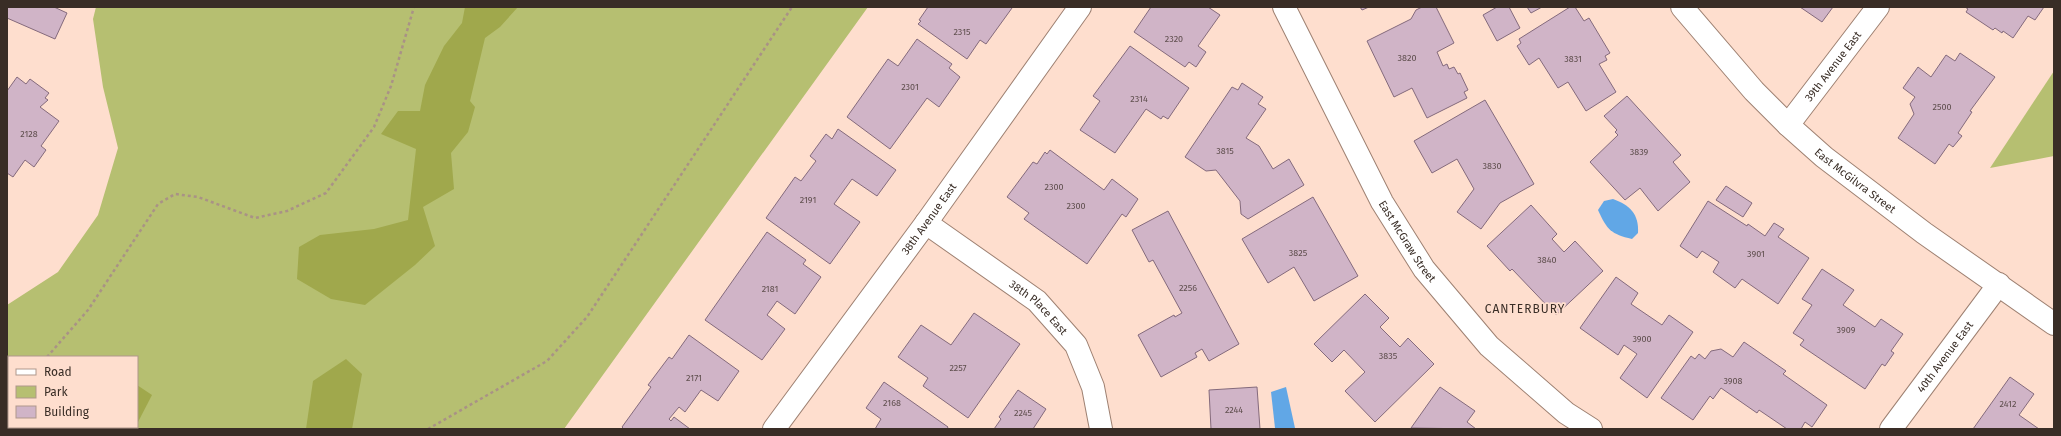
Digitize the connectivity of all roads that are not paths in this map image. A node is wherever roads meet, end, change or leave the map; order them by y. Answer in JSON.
{"nodes":[{"id":1,"x":1080,"y":7,"type":"edge"},
{"id":2,"x":1284,"y":7,"type":"edge"},
{"id":3,"x":1682,"y":7,"type":"edge"},
{"id":4,"x":1878,"y":7,"type":"edge"},
{"id":5,"x":1788,"y":126,"type":"junction"},
{"id":6,"x":926,"y":223,"type":"junction"},
{"id":7,"x":1998,"y":284,"type":"junction"},
{"id":8,"x":2054,"y":324,"type":"edge"},
{"id":9,"x":1560,"y":421,"type":"edge"},
{"id":10,"x":774,"y":429,"type":"edge"},
{"id":11,"x":1101,"y":429,"type":"edge"},
{"id":12,"x":1591,"y":429,"type":"edge"},
{"id":13,"x":1891,"y":429,"type":"edge"}],
"edges":[{"from":1,"to":6,"type":"street","name":"38th Avenue East"},
{"from":2,"to":9,"type":"street","name":"East McGraw Street"},
{"from":3,"to":5,"type":"street","name":"East McGilvra Street"},
{"from":4,"to":5,"type":"street","name":"39th Avenue East"},
{"from":5,"to":7,"type":"street","name":"East McGilvra Street"},
{"from":6,"to":10,"type":"street","name":"38th Avenue East"},
{"from":6,"to":11,"type":"street","name":"38th Place East"},
{"from":7,"to":8,"type":"street","name":"East McGilvra Street"},
{"from":7,"to":13,"type":"street","name":"40th Avenue East"},
{"from":9,"to":12,"type":"street","name":"East McGraw Street"}]}
